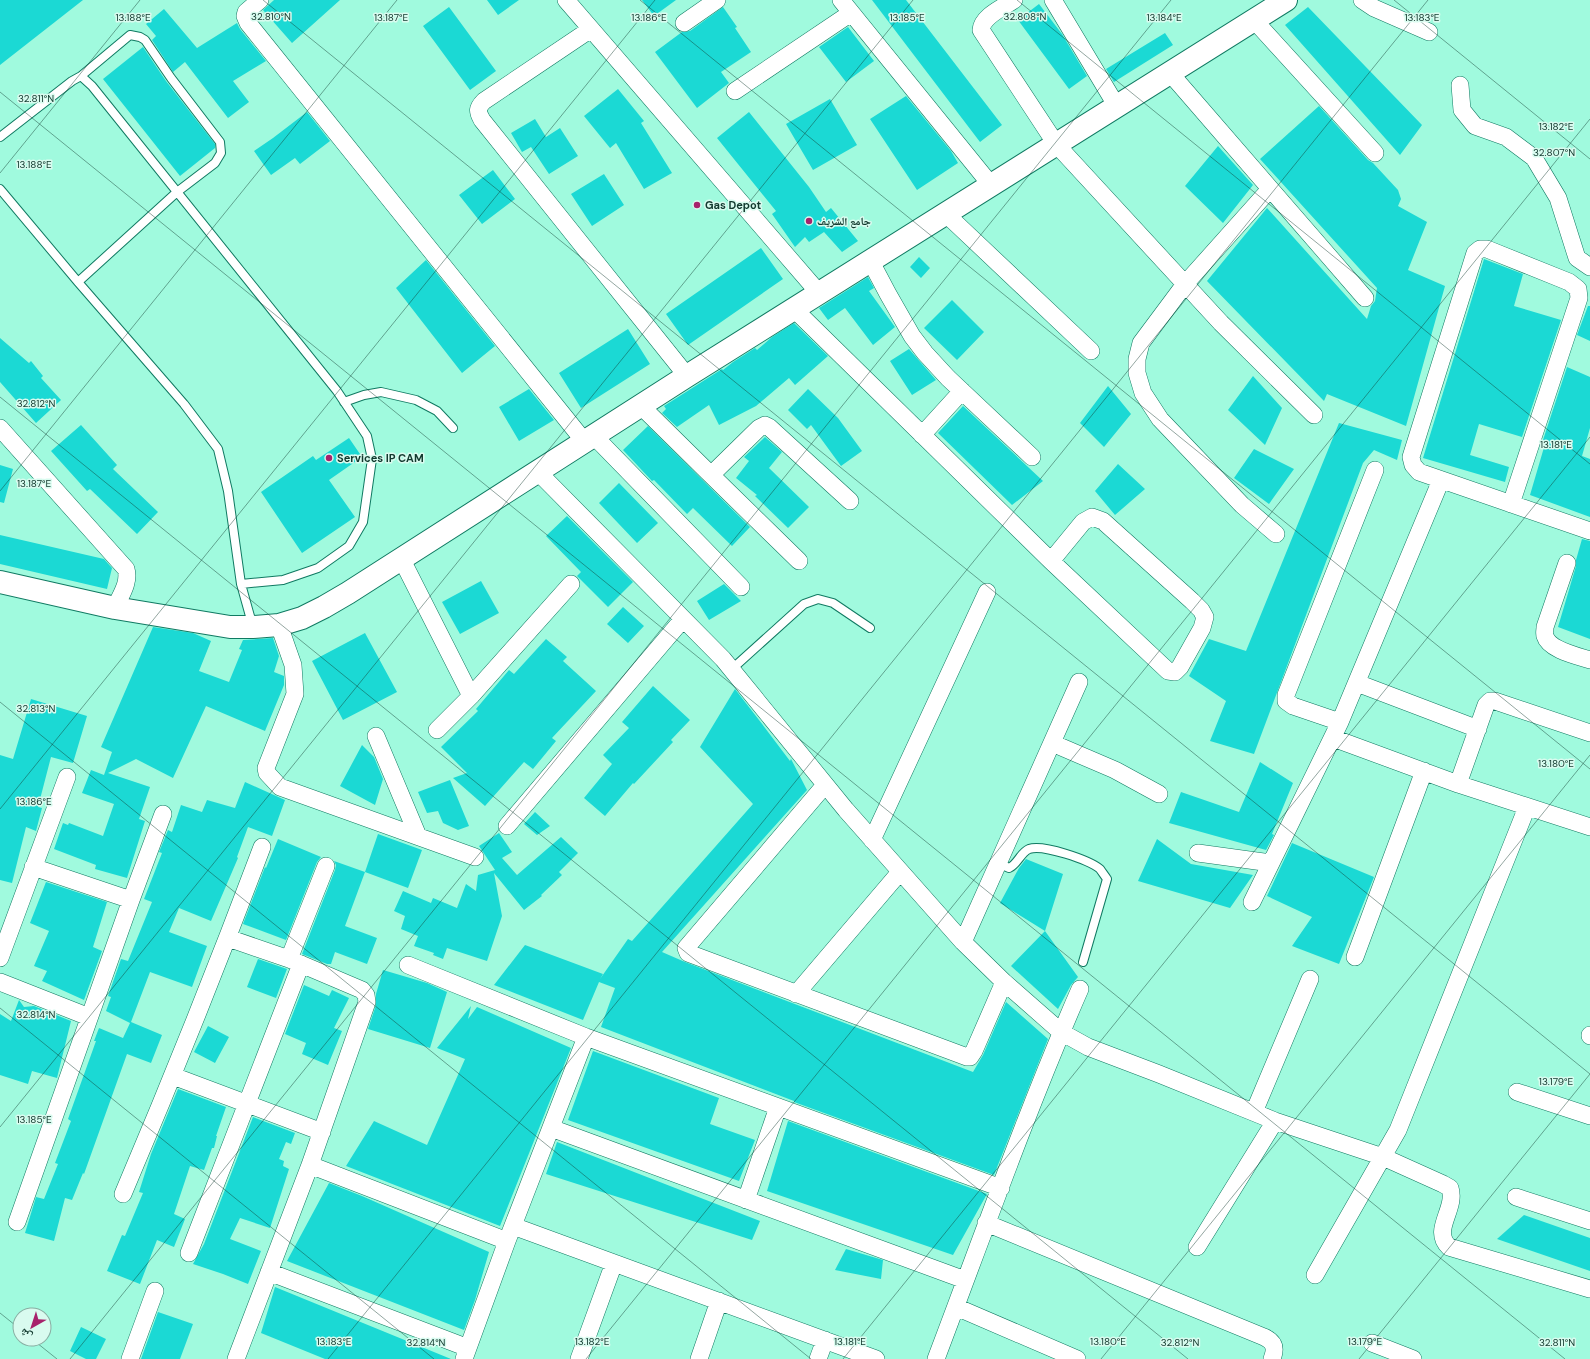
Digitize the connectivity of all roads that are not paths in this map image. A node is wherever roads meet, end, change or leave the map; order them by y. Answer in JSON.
{"nodes":[{"id":1,"x":260,"y":0,"type":"edge"},
{"id":2,"x":566,"y":0,"type":"edge"},
{"id":3,"x":717,"y":0,"type":"edge"},
{"id":4,"x":841,"y":0,"type":"edge"},
{"id":5,"x":1014,"y":0,"type":"edge"},
{"id":6,"x":1053,"y":0,"type":"edge"},
{"id":7,"x":1286,"y":0,"type":"edge"},
{"id":8,"x":1362,"y":0,"type":"edge"},
{"id":9,"x":851,"y":13,"type":"junction"},
{"id":10,"x":1254,"y":20,"type":"junction"},
{"id":11,"x":684,"y":23,"type":"dead end"},
{"id":12,"x":591,"y":29,"type":"junction"},
{"id":13,"x":1429,"y":32,"type":"dead end"},
{"id":14,"x":1170,"y":72,"type":"junction"},
{"id":15,"x":81,"y":76,"type":"junction"},
{"id":16,"x":1460,"y":85,"type":"dead end"},
{"id":17,"x":735,"y":91,"type":"dead end"},
{"id":18,"x":1116,"y":105,"type":"junction"},
{"id":19,"x":0,"y":137,"type":"edge"},
{"id":20,"x":1056,"y":144,"type":"junction"},
{"id":21,"x":1375,"y":153,"type":"dead end"},
{"id":22,"x":991,"y":185,"type":"junction"},
{"id":23,"x":0,"y":189,"type":"edge"},
{"id":24,"x":1270,"y":189,"type":"junction"},
{"id":25,"x":177,"y":192,"type":"junction"},
{"id":26,"x":945,"y":213,"type":"junction"},
{"id":27,"x":870,"y":260,"type":"junction"},
{"id":28,"x":1590,"y":267,"type":"edge"},
{"id":29,"x":78,"y":282,"type":"junction"},
{"id":30,"x":1185,"y":284,"type":"junction"},
{"id":31,"x":819,"y":292,"type":"junction"},
{"id":32,"x":1365,"y":298,"type":"dead end"},
{"id":33,"x":793,"y":308,"type":"junction"},
{"id":34,"x":1091,"y":351,"type":"dead end"},
{"id":35,"x":687,"y":376,"type":"junction"},
{"id":36,"x":962,"y":391,"type":"junction"},
{"id":37,"x":344,"y":402,"type":"junction"},
{"id":38,"x":640,"y":405,"type":"junction"},
{"id":39,"x":1314,"y":415,"type":"dead end"},
{"id":40,"x":0,"y":428,"type":"edge"},
{"id":41,"x":453,"y":428,"type":"dead end"},
{"id":42,"x":922,"y":435,"type":"junction"},
{"id":43,"x":589,"y":438,"type":"junction"},
{"id":44,"x":1032,"y":457,"type":"dead end"},
{"id":45,"x":1375,"y":470,"type":"dead end"},
{"id":46,"x":537,"y":471,"type":"junction"},
{"id":47,"x":711,"y":475,"type":"junction"},
{"id":48,"x":1441,"y":480,"type":"junction"},
{"id":49,"x":850,"y":501,"type":"dead end"},
{"id":50,"x":1512,"y":504,"type":"junction"},
{"id":51,"x":1590,"y":531,"type":"edge"},
{"id":52,"x":1276,"y":534,"type":"dead end"},
{"id":53,"x":401,"y":558,"type":"junction"},
{"id":54,"x":799,"y":560,"type":"dead end"},
{"id":55,"x":1051,"y":561,"type":"junction"},
{"id":56,"x":1567,"y":563,"type":"dead end"},
{"id":57,"x":0,"y":582,"type":"edge"},
{"id":58,"x":241,"y":584,"type":"junction"},
{"id":59,"x":571,"y":584,"type":"dead end"},
{"id":60,"x":741,"y":587,"type":"dead end"},
{"id":61,"x":987,"y":592,"type":"dead end"},
{"id":62,"x":115,"y":608,"type":"junction"},
{"id":63,"x":683,"y":619,"type":"junction"},
{"id":64,"x":280,"y":625,"type":"junction"},
{"id":65,"x":253,"y":627,"type":"junction"},
{"id":66,"x":870,"y":628,"type":"dead end"},
{"id":67,"x":1590,"y":660,"type":"edge"},
{"id":68,"x":732,"y":669,"type":"junction"},
{"id":69,"x":1079,"y":682,"type":"dead end"},
{"id":70,"x":1357,"y":683,"type":"junction"},
{"id":71,"x":471,"y":696,"type":"junction"},
{"id":72,"x":1340,"y":722,"type":"junction"},
{"id":73,"x":1478,"y":728,"type":"junction"},
{"id":74,"x":437,"y":730,"type":"dead end"},
{"id":75,"x":1590,"y":733,"type":"edge"},
{"id":76,"x":376,"y":736,"type":"dead end"},
{"id":77,"x":1333,"y":738,"type":"junction"},
{"id":78,"x":1052,"y":743,"type":"junction"},
{"id":79,"x":1424,"y":771,"type":"junction"},
{"id":80,"x":67,"y":778,"type":"dead end"},
{"id":81,"x":1458,"y":784,"type":"junction"},
{"id":82,"x":825,"y":785,"type":"junction"},
{"id":83,"x":1159,"y":794,"type":"dead end"},
{"id":84,"x":1527,"y":807,"type":"junction"},
{"id":85,"x":163,"y":814,"type":"dead end"},
{"id":86,"x":507,"y":826,"type":"dead end"},
{"id":87,"x":1590,"y":827,"type":"edge"},
{"id":88,"x":418,"y":836,"type":"junction"},
{"id":89,"x":872,"y":840,"type":"junction"},
{"id":90,"x":262,"y":847,"type":"dead end"},
{"id":91,"x":1198,"y":853,"type":"dead end"},
{"id":92,"x":475,"y":857,"type":"dead end"},
{"id":93,"x":1271,"y":862,"type":"junction"},
{"id":94,"x":998,"y":863,"type":"junction"},
{"id":95,"x":326,"y":866,"type":"dead end"},
{"id":96,"x":33,"y":867,"type":"junction"},
{"id":97,"x":900,"y":872,"type":"junction"},
{"id":98,"x":131,"y":900,"type":"junction"},
{"id":99,"x":1252,"y":902,"type":"dead end"},
{"id":100,"x":228,"y":938,"type":"junction"},
{"id":101,"x":963,"y":942,"type":"junction"},
{"id":102,"x":1355,"y":956,"type":"dead end"},
{"id":103,"x":0,"y":958,"type":"edge"},
{"id":104,"x":295,"y":962,"type":"junction"},
{"id":105,"x":1083,"y":962,"type":"dead end"},
{"id":106,"x":408,"y":966,"type":"dead end"},
{"id":107,"x":1310,"y":979,"type":"dead end"},
{"id":108,"x":0,"y":982,"type":"edge"},
{"id":109,"x":1004,"y":982,"type":"junction"},
{"id":110,"x":1080,"y":989,"type":"dead end"},
{"id":111,"x":796,"y":994,"type":"junction"},
{"id":112,"x":89,"y":1017,"type":"junction"},
{"id":113,"x":1061,"y":1032,"type":"junction"},
{"id":114,"x":586,"y":1037,"type":"junction"},
{"id":115,"x":174,"y":1076,"type":"junction"},
{"id":116,"x":1517,"y":1092,"type":"dead end"},
{"id":117,"x":247,"y":1104,"type":"junction"},
{"id":118,"x":778,"y":1107,"type":"junction"},
{"id":119,"x":1254,"y":1112,"type":"junction"},
{"id":120,"x":1590,"y":1116,"type":"edge"},
{"id":121,"x":1275,"y":1121,"type":"junction"},
{"id":122,"x":551,"y":1128,"type":"junction"},
{"id":123,"x":322,"y":1132,"type":"junction"},
{"id":124,"x":1383,"y":1157,"type":"junction"},
{"id":125,"x":310,"y":1165,"type":"junction"},
{"id":126,"x":1001,"y":1188,"type":"junction"},
{"id":127,"x":123,"y":1194,"type":"dead end"},
{"id":128,"x":1516,"y":1197,"type":"dead end"},
{"id":129,"x":746,"y":1200,"type":"junction"},
{"id":130,"x":17,"y":1222,"type":"dead end"},
{"id":131,"x":1590,"y":1222,"type":"edge"},
{"id":132,"x":986,"y":1223,"type":"junction"},
{"id":133,"x":510,"y":1234,"type":"junction"},
{"id":134,"x":1197,"y":1246,"type":"dead end"},
{"id":135,"x":189,"y":1253,"type":"dead end"},
{"id":136,"x":614,"y":1263,"type":"junction"},
{"id":137,"x":269,"y":1272,"type":"junction"},
{"id":138,"x":1315,"y":1275,"type":"dead end"},
{"id":139,"x":965,"y":1280,"type":"junction"},
{"id":140,"x":1590,"y":1289,"type":"edge"},
{"id":141,"x":155,"y":1291,"type":"dead end"},
{"id":142,"x":719,"y":1302,"type":"junction"},
{"id":143,"x":956,"y":1307,"type":"junction"},
{"id":144,"x":825,"y":1340,"type":"junction"},
{"id":145,"x":1372,"y":1342,"type":"dead end"},
{"id":146,"x":466,"y":1354,"type":"edge"},
{"id":147,"x":130,"y":1359,"type":"edge"},
{"id":148,"x":236,"y":1359,"type":"edge"},
{"id":149,"x":579,"y":1359,"type":"edge"},
{"id":150,"x":699,"y":1359,"type":"edge"},
{"id":151,"x":818,"y":1359,"type":"edge"},
{"id":152,"x":876,"y":1359,"type":"edge"},
{"id":153,"x":936,"y":1359,"type":"edge"},
{"id":154,"x":1077,"y":1359,"type":"edge"},
{"id":155,"x":1272,"y":1359,"type":"edge"},
{"id":156,"x":1413,"y":1359,"type":"edge"}],
"edges":[{"from":1,"to":43,"type":"street"},
{"from":2,"to":12,"type":"street"},
{"from":3,"to":11,"type":"street"},
{"from":4,"to":9,"type":"street"},
{"from":5,"to":20,"type":"street"},
{"from":6,"to":18,"type":"street"},
{"from":7,"to":10,"type":"main road"},
{"from":8,"to":13,"type":"street"},
{"from":9,"to":17,"type":"street"},
{"from":9,"to":22,"type":"street"},
{"from":10,"to":14,"type":"main road"},
{"from":10,"to":21,"type":"street"},
{"from":12,"to":31,"type":"street"},
{"from":12,"to":35,"type":"street"},
{"from":14,"to":18,"type":"main road"},
{"from":14,"to":24,"type":"street"},
{"from":15,"to":19,"type":"lane"},
{"from":15,"to":25,"type":"lane"},
{"from":15,"to":25,"type":"lane"},
{"from":16,"to":28,"type":"street"},
{"from":18,"to":20,"type":"main road"},
{"from":20,"to":22,"type":"main road"},
{"from":20,"to":30,"type":"street"},
{"from":22,"to":26,"type":"main road"},
{"from":23,"to":29,"type":"lane"},
{"from":24,"to":30,"type":"street"},
{"from":24,"to":32,"type":"street"},
{"from":25,"to":29,"type":"lane"},
{"from":25,"to":37,"type":"lane"},
{"from":26,"to":27,"type":"main road"},
{"from":26,"to":34,"type":"street"},
{"from":27,"to":31,"type":"main road"},
{"from":27,"to":36,"type":"street"},
{"from":29,"to":58,"type":"lane"},
{"from":30,"to":39,"type":"street"},
{"from":30,"to":52,"type":"street"},
{"from":31,"to":33,"type":"main road"},
{"from":33,"to":35,"type":"main road"},
{"from":33,"to":42,"type":"street"},
{"from":35,"to":38,"type":"main road"},
{"from":36,"to":42,"type":"street"},
{"from":36,"to":44,"type":"street"},
{"from":37,"to":41,"type":"lane"},
{"from":37,"to":58,"type":"lane"},
{"from":38,"to":43,"type":"main road"},
{"from":38,"to":47,"type":"street"},
{"from":40,"to":62,"type":"street"},
{"from":42,"to":55,"type":"street"},
{"from":43,"to":46,"type":"main road"},
{"from":43,"to":60,"type":"street"},
{"from":45,"to":72,"type":"street"},
{"from":46,"to":53,"type":"main road"},
{"from":46,"to":63,"type":"street"},
{"from":47,"to":49,"type":"street"},
{"from":47,"to":54,"type":"street"},
{"from":48,"to":50,"type":"street"},
{"from":48,"to":50,"type":"street"},
{"from":48,"to":70,"type":"street"},
{"from":50,"to":51,"type":"street"},
{"from":53,"to":64,"type":"main road"},
{"from":53,"to":71,"type":"street"},
{"from":55,"to":55,"type":"street"},
{"from":56,"to":67,"type":"street"},
{"from":57,"to":62,"type":"main road"},
{"from":58,"to":65,"type":"lane"},
{"from":59,"to":71,"type":"street"},
{"from":61,"to":89,"type":"street"},
{"from":62,"to":65,"type":"main road"},
{"from":63,"to":68,"type":"street"},
{"from":63,"to":86,"type":"street"},
{"from":64,"to":65,"type":"main road"},
{"from":64,"to":88,"type":"street"},
{"from":66,"to":68,"type":"lane"},
{"from":68,"to":82,"type":"street"},
{"from":69,"to":78,"type":"street"},
{"from":70,"to":72,"type":"street"},
{"from":70,"to":73,"type":"street"},
{"from":71,"to":74,"type":"street"},
{"from":72,"to":77,"type":"street"},
{"from":73,"to":75,"type":"street"},
{"from":73,"to":81,"type":"street"},
{"from":76,"to":88,"type":"street"},
{"from":77,"to":79,"type":"street"},
{"from":77,"to":93,"type":"street"},
{"from":78,"to":83,"type":"street"},
{"from":78,"to":94,"type":"street"},
{"from":79,"to":81,"type":"street"},
{"from":79,"to":102,"type":"street"},
{"from":80,"to":96,"type":"street"},
{"from":81,"to":84,"type":"street"},
{"from":82,"to":89,"type":"street"},
{"from":82,"to":111,"type":"street"},
{"from":84,"to":87,"type":"street"},
{"from":84,"to":124,"type":"street"},
{"from":85,"to":98,"type":"street"},
{"from":88,"to":92,"type":"street"},
{"from":89,"to":97,"type":"street"},
{"from":90,"to":100,"type":"street"},
{"from":91,"to":93,"type":"street"},
{"from":93,"to":99,"type":"street"},
{"from":94,"to":101,"type":"street"},
{"from":94,"to":105,"type":"lane"},
{"from":95,"to":104,"type":"street"},
{"from":96,"to":98,"type":"street"},
{"from":96,"to":103,"type":"street"},
{"from":97,"to":101,"type":"street"},
{"from":97,"to":111,"type":"street"},
{"from":98,"to":112,"type":"street"},
{"from":100,"to":104,"type":"street"},
{"from":100,"to":115,"type":"street"},
{"from":101,"to":109,"type":"street"},
{"from":104,"to":117,"type":"street"},
{"from":104,"to":123,"type":"street"},
{"from":106,"to":114,"type":"street"},
{"from":107,"to":119,"type":"street"},
{"from":108,"to":112,"type":"street"},
{"from":109,"to":111,"type":"street"},
{"from":109,"to":113,"type":"street"},
{"from":110,"to":113,"type":"street"},
{"from":112,"to":130,"type":"street"},
{"from":113,"to":119,"type":"street"},
{"from":113,"to":126,"type":"street"},
{"from":114,"to":118,"type":"street"},
{"from":114,"to":122,"type":"street"},
{"from":115,"to":117,"type":"street"},
{"from":115,"to":127,"type":"street"},
{"from":116,"to":120,"type":"street"},
{"from":117,"to":123,"type":"street"},
{"from":117,"to":135,"type":"street"},
{"from":118,"to":126,"type":"street"},
{"from":118,"to":129,"type":"street"},
{"from":119,"to":121,"type":"street"},
{"from":121,"to":124,"type":"street"},
{"from":121,"to":134,"type":"street"},
{"from":122,"to":129,"type":"street"},
{"from":122,"to":133,"type":"street"},
{"from":123,"to":125,"type":"street"},
{"from":124,"to":138,"type":"street"},
{"from":124,"to":140,"type":"street"},
{"from":125,"to":133,"type":"street"},
{"from":125,"to":137,"type":"street"},
{"from":126,"to":132,"type":"street"},
{"from":128,"to":131,"type":"street"},
{"from":129,"to":139,"type":"street"},
{"from":132,"to":139,"type":"street"},
{"from":132,"to":155,"type":"street"},
{"from":133,"to":136,"type":"street"},
{"from":133,"to":146,"type":"street"},
{"from":136,"to":142,"type":"street"},
{"from":136,"to":149,"type":"street"},
{"from":137,"to":146,"type":"street"},
{"from":137,"to":148,"type":"street"},
{"from":139,"to":143,"type":"street"},
{"from":141,"to":147,"type":"street"},
{"from":142,"to":144,"type":"street"},
{"from":142,"to":150,"type":"street"},
{"from":143,"to":153,"type":"street"},
{"from":143,"to":154,"type":"street"},
{"from":144,"to":151,"type":"street"},
{"from":144,"to":152,"type":"street"},
{"from":145,"to":156,"type":"street"}]}
